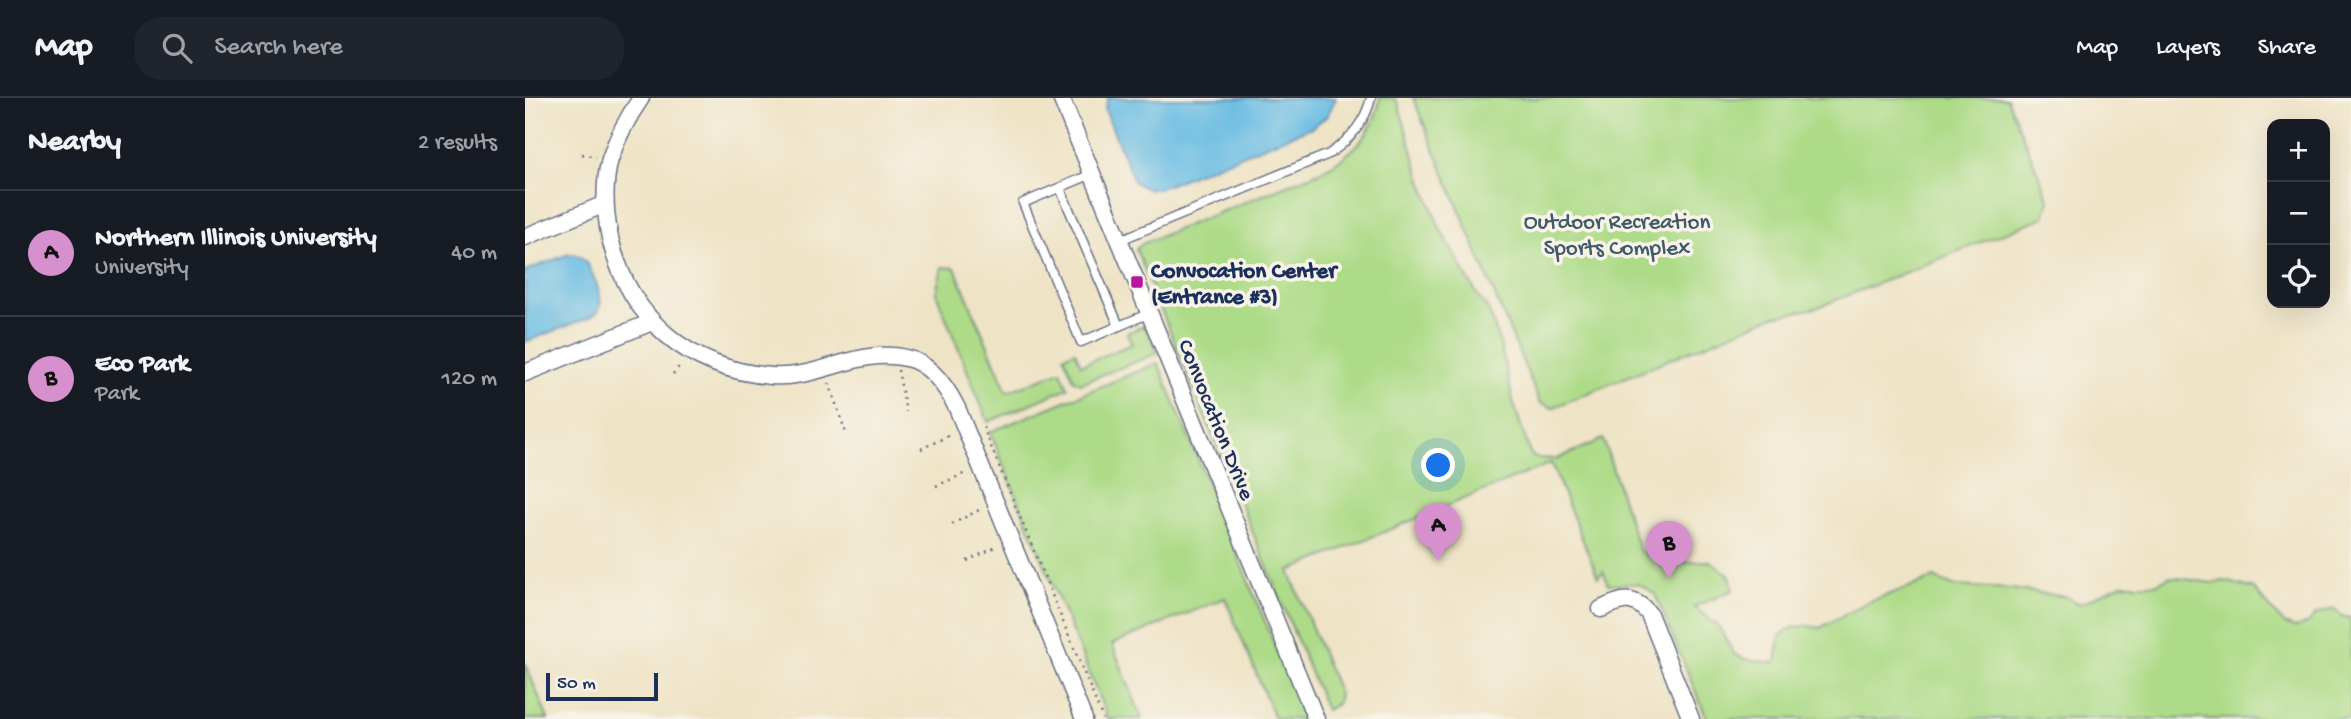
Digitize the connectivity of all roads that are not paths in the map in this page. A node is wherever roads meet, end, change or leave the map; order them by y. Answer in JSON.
{"nodes":[{"id":1,"x":641,"y":98,"type":"edge"},
{"id":2,"x":1061,"y":98,"type":"edge"},
{"id":3,"x":1371,"y":98,"type":"edge"},
{"id":4,"x":1092,"y":174,"type":"junction"},
{"id":5,"x":1060,"y":188,"type":"junction"},
{"id":6,"x":605,"y":204,"type":"junction"},
{"id":7,"x":525,"y":237,"type":"edge"},
{"id":8,"x":1120,"y":240,"type":"junction"},
{"id":9,"x":1150,"y":313,"type":"junction"},
{"id":10,"x":652,"y":322,"type":"junction"},
{"id":11,"x":1119,"y":326,"type":"junction"},
{"id":12,"x":525,"y":373,"type":"edge"},
{"id":13,"x":1601,"y":609,"type":"dead end"},
{"id":14,"x":1084,"y":719,"type":"edge"},
{"id":15,"x":1317,"y":719,"type":"edge"},
{"id":16,"x":1691,"y":719,"type":"edge"}],
"edges":[{"from":1,"to":6,"type":"street"},
{"from":2,"to":4,"type":"street","name":"Convocation Drive"},
{"from":3,"to":8,"type":"lane"},
{"from":4,"to":5,"type":"lane"},
{"from":4,"to":8,"type":"street","name":"Convocation Drive"},
{"from":5,"to":11,"type":"lane"},
{"from":5,"to":11,"type":"lane"},
{"from":6,"to":7,"type":"street"},
{"from":6,"to":10,"type":"street"},
{"from":8,"to":9,"type":"street","name":"Convocation Drive"},
{"from":9,"to":11,"type":"lane"},
{"from":9,"to":15,"type":"street","name":"Convocation Drive"},
{"from":10,"to":12,"type":"street"},
{"from":10,"to":14,"type":"street"},
{"from":13,"to":16,"type":"street"}]}
